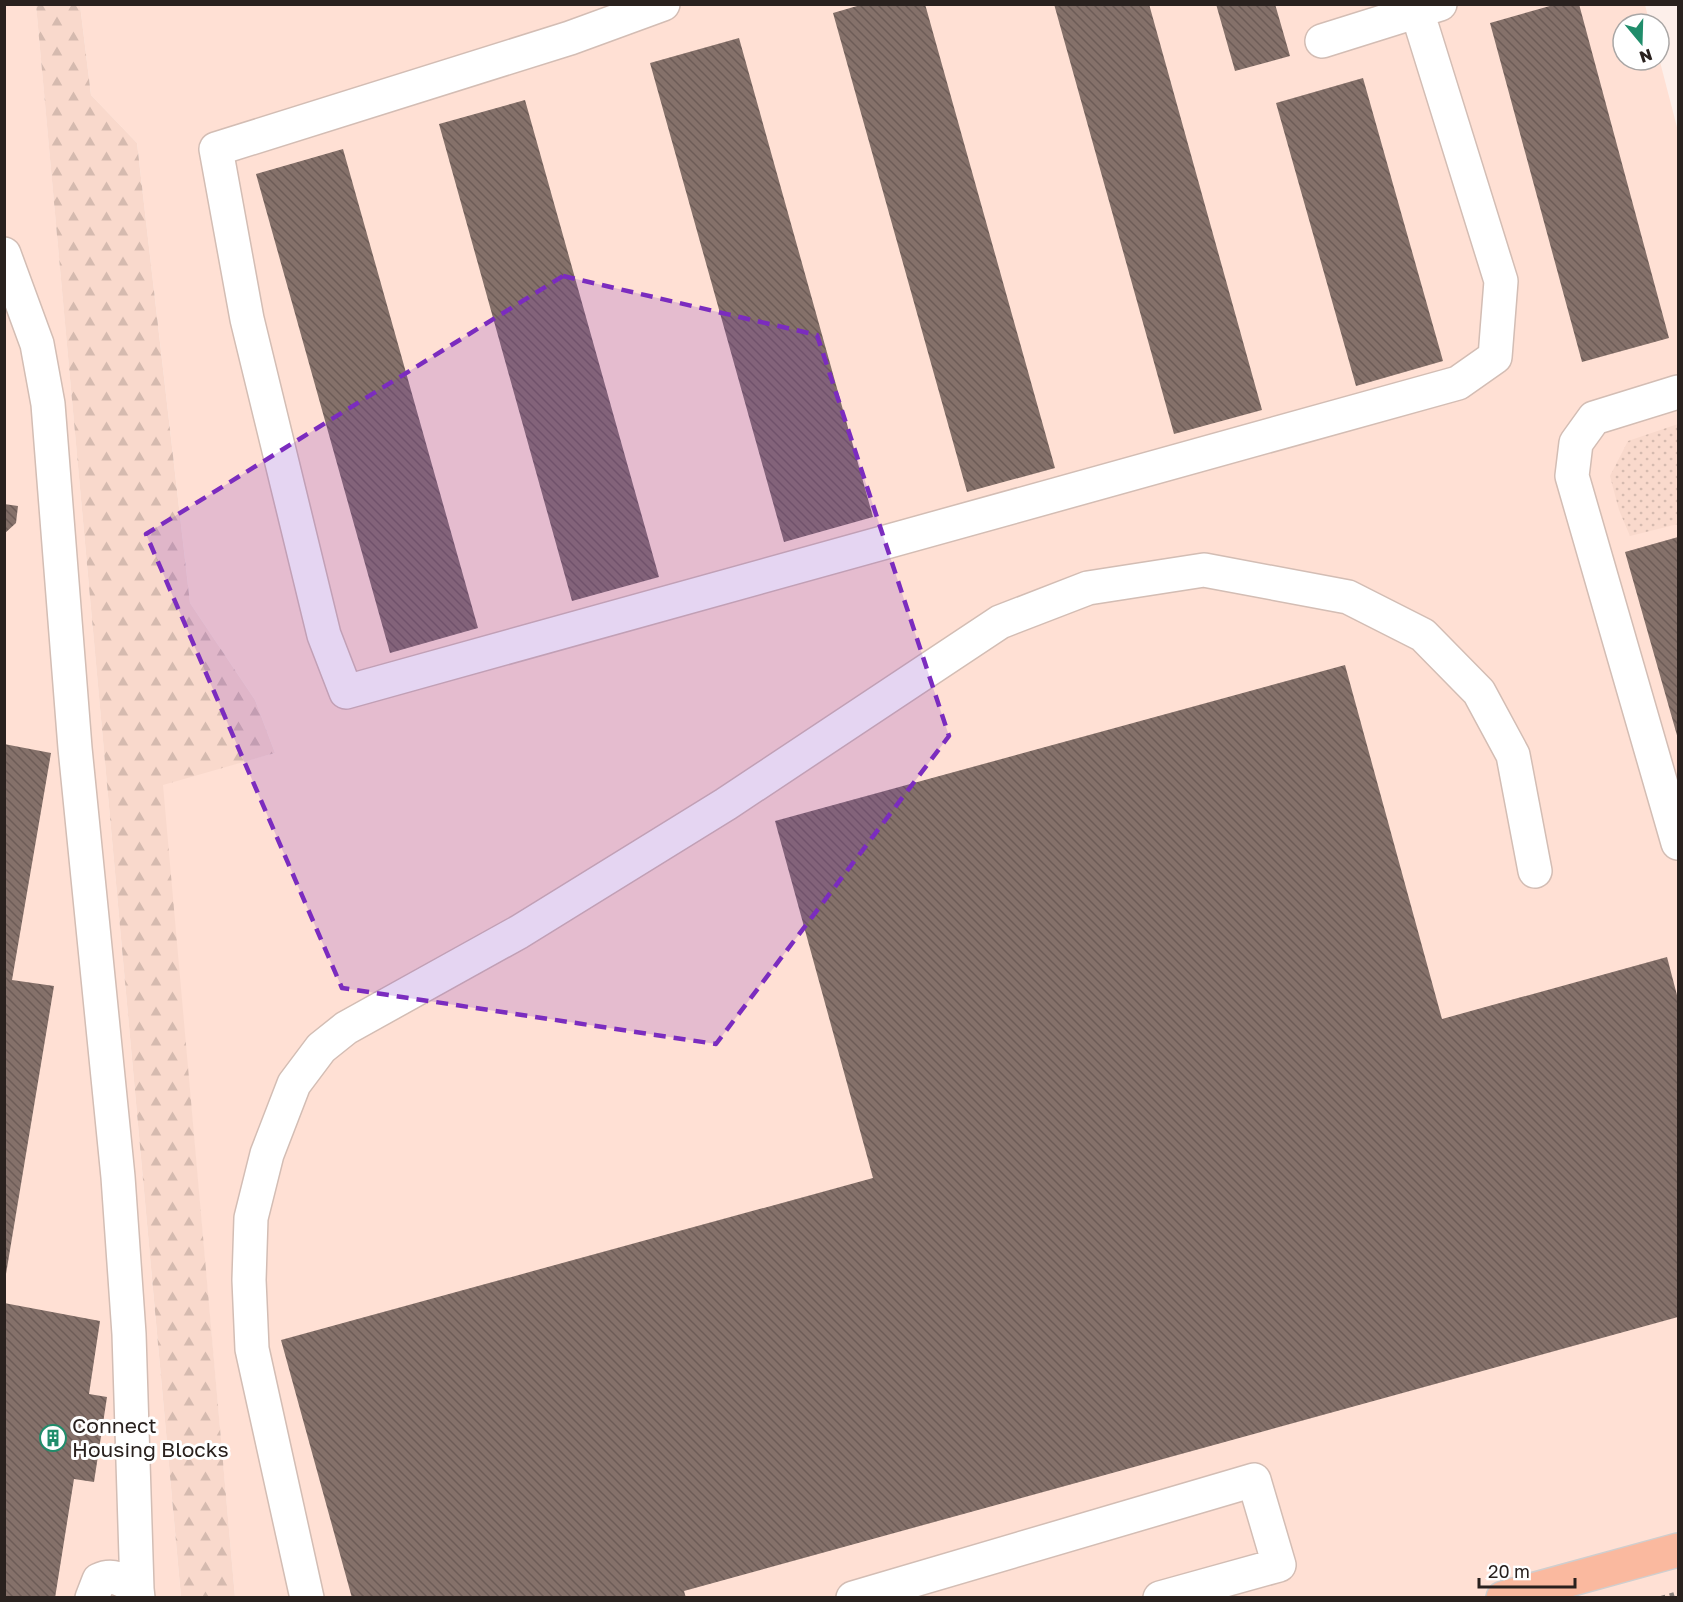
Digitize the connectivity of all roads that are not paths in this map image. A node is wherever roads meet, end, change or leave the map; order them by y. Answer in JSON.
{"nodes":[{"id":1,"x":663,"y":4,"type":"edge"},
{"id":2,"x":1428,"y":8,"type":"edge"},
{"id":3,"x":1322,"y":41,"type":"dead end"},
{"id":4,"x":4,"y":254,"type":"edge"},
{"id":5,"x":1678,"y":392,"type":"edge"},
{"id":6,"x":1678,"y":843,"type":"edge"},
{"id":7,"x":1535,"y":871,"type":"dead end"},
{"id":8,"x":1678,"y":1550,"type":"edge"},
{"id":9,"x":138,"y":1593,"type":"edge"},
{"id":10,"x":92,"y":1598,"type":"edge"},
{"id":11,"x":307,"y":1598,"type":"edge"},
{"id":12,"x":853,"y":1598,"type":"edge"},
{"id":13,"x":1160,"y":1598,"type":"edge"},
{"id":14,"x":1503,"y":1598,"type":"edge"}],
"edges":[{"from":1,"to":2,"type":"street"},
{"from":2,"to":3,"type":"street"},
{"from":4,"to":9,"type":"street"},
{"from":5,"to":6,"type":"street"},
{"from":7,"to":11,"type":"street"},
{"from":8,"to":14,"type":"main road"},
{"from":9,"to":10,"type":"street"},
{"from":12,"to":13,"type":"street"}]}
